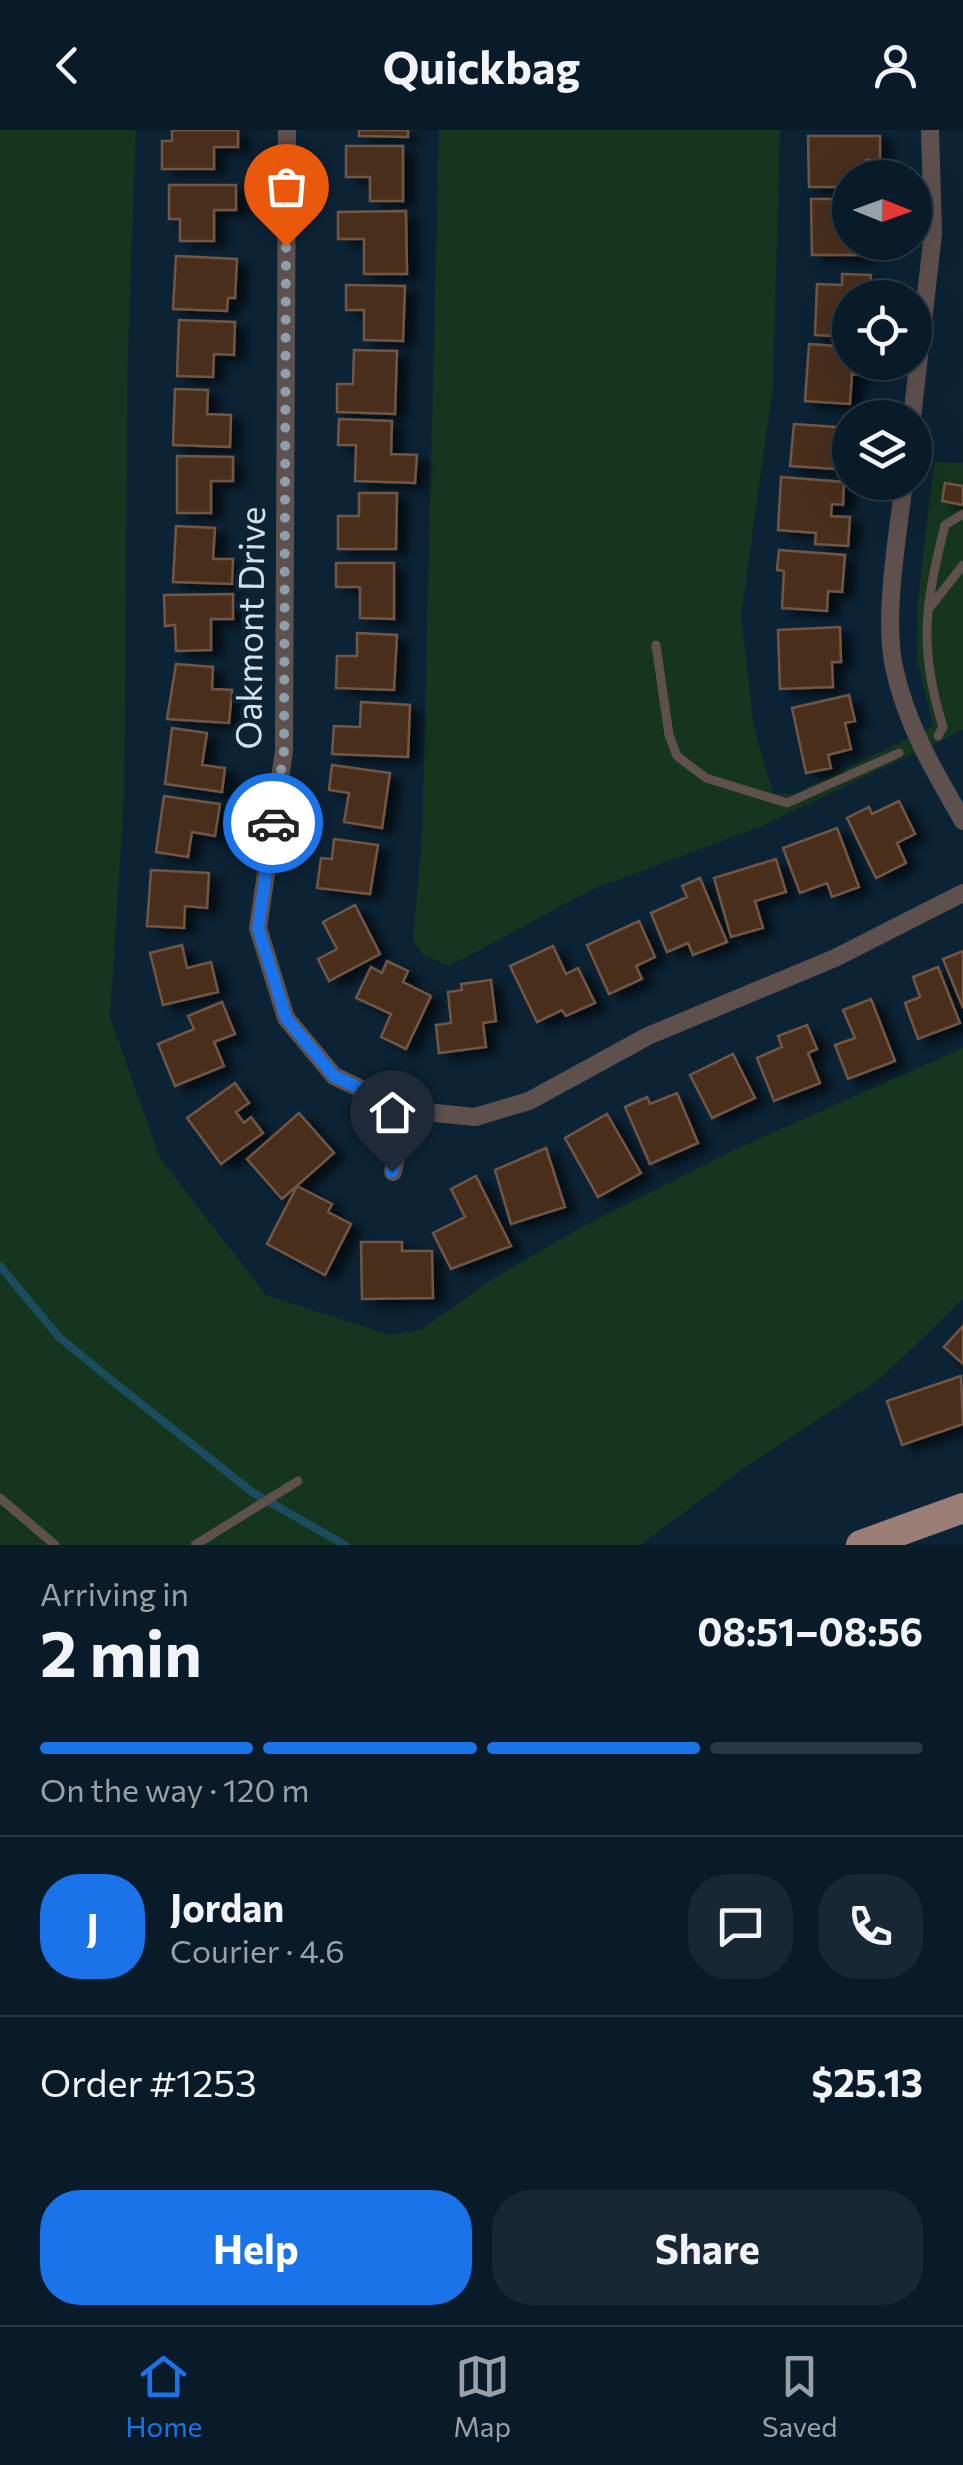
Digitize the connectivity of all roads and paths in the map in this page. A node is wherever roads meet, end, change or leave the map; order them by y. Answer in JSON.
{"nodes":[{"id":1,"x":287,"y":130,"type":"edge"},
{"id":2,"x":930,"y":130,"type":"edge"},
{"id":3,"x":914,"y":400,"type":"edge"},
{"id":4,"x":902,"y":500,"type":"edge"},
{"id":5,"x":963,"y":514,"type":"edge"},
{"id":6,"x":963,"y":565,"type":"edge"},
{"id":7,"x":927,"y":611,"type":"junction"},
{"id":8,"x":656,"y":645,"type":"dead end"},
{"id":9,"x":938,"y":736,"type":"dead end"},
{"id":10,"x":900,"y":753,"type":"dead end"},
{"id":11,"x":963,"y":821,"type":"edge"},
{"id":12,"x":963,"y":893,"type":"edge"},
{"id":13,"x":406,"y":1110,"type":"junction"},
{"id":14,"x":392,"y":1172,"type":"dead end"},
{"id":15,"x":298,"y":1481,"type":"dead end"},
{"id":16,"x":0,"y":1498,"type":"edge"},
{"id":17,"x":963,"y":1508,"type":"edge"},
{"id":18,"x":54,"y":1545,"type":"edge"},
{"id":19,"x":194,"y":1545,"type":"edge"},
{"id":20,"x":861,"y":1545,"type":"edge"}],
"edges":[{"from":1,"to":13,"type":"street","name":"Oakmont Drive"},
{"from":2,"to":3,"type":"street"},
{"from":4,"to":11,"type":"street"},
{"from":5,"to":7,"type":"lane"},
{"from":6,"to":7,"type":"lane"},
{"from":7,"to":9,"type":"lane"},
{"from":8,"to":10,"type":"lane"},
{"from":12,"to":13,"type":"street","name":"Oakmont Drive"},
{"from":13,"to":14,"type":"street"},
{"from":15,"to":19,"type":"lane"},
{"from":16,"to":18,"type":"lane"},
{"from":17,"to":20,"type":"main road"}]}
